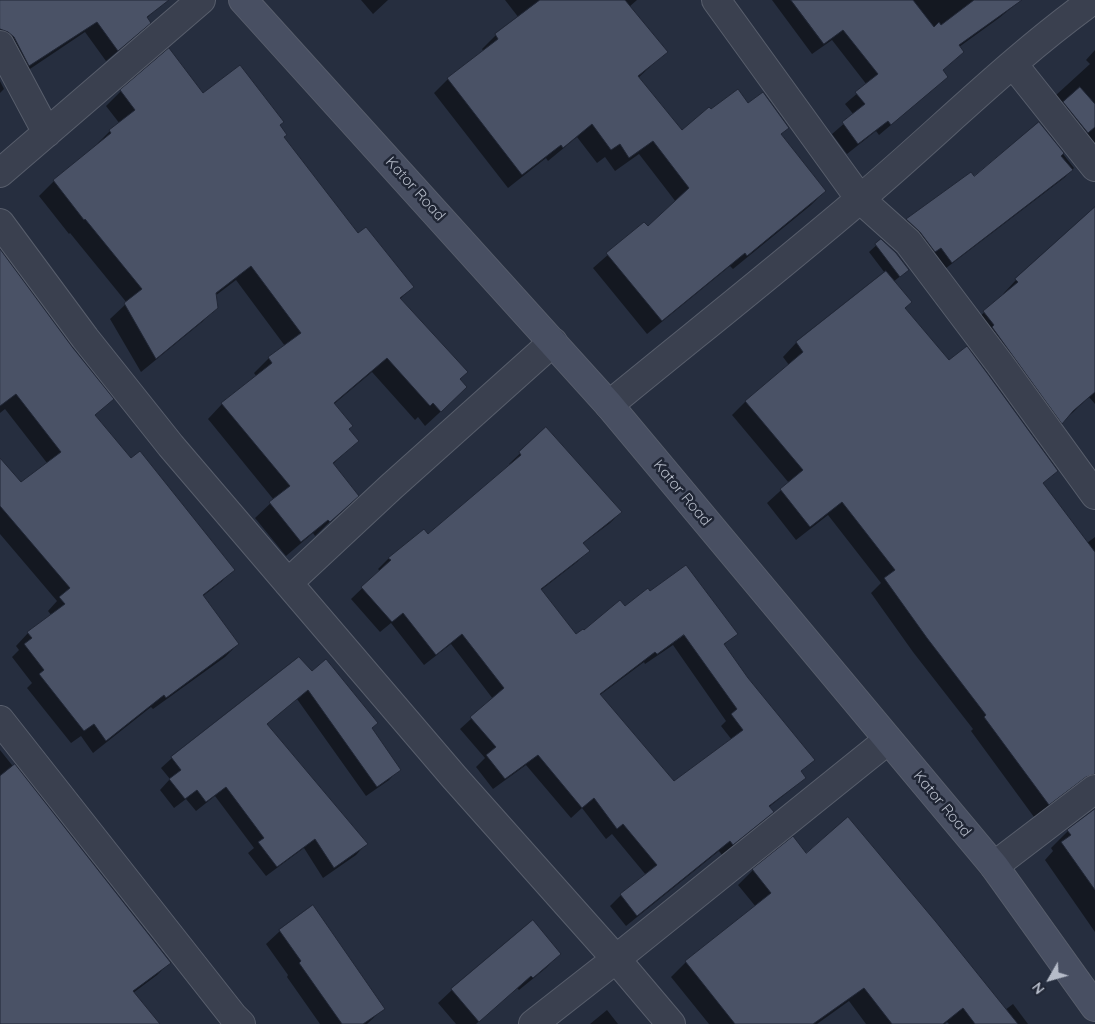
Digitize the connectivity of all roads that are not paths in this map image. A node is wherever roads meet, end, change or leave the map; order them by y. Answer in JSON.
{"nodes":[{"id":1,"x":201,"y":0,"type":"edge"},
{"id":2,"x":243,"y":0,"type":"edge"},
{"id":3,"x":716,"y":0,"type":"edge"},
{"id":4,"x":1093,"y":0,"type":"edge"},
{"id":5,"x":0,"y":45,"type":"edge"},
{"id":6,"x":1013,"y":64,"type":"junction"},
{"id":7,"x":47,"y":133,"type":"junction"},
{"id":8,"x":1095,"y":167,"type":"edge"},
{"id":9,"x":0,"y":173,"type":"edge"},
{"id":10,"x":860,"y":199,"type":"junction"},
{"id":11,"x":0,"y":223,"type":"edge"},
{"id":12,"x":553,"y":342,"type":"junction"},
{"id":13,"x":609,"y":405,"type":"junction"},
{"id":14,"x":1095,"y":495,"type":"edge"},
{"id":15,"x":288,"y":583,"type":"junction"},
{"id":16,"x":0,"y":720,"type":"edge"},
{"id":17,"x":888,"y":740,"type":"junction"},
{"id":18,"x":1095,"y":789,"type":"edge"},
{"id":19,"x":994,"y":866,"type":"junction"},
{"id":20,"x":616,"y":959,"type":"junction"},
{"id":21,"x":1095,"y":1007,"type":"edge"},
{"id":22,"x":232,"y":1021,"type":"edge"},
{"id":23,"x":533,"y":1024,"type":"edge"},
{"id":24,"x":671,"y":1024,"type":"edge"}],
"edges":[{"from":1,"to":7,"type":"street"},
{"from":2,"to":12,"type":"main road","name":"Kator Road"},
{"from":3,"to":10,"type":"street"},
{"from":4,"to":6,"type":"street"},
{"from":5,"to":7,"type":"street"},
{"from":6,"to":8,"type":"street"},
{"from":6,"to":10,"type":"street"},
{"from":7,"to":9,"type":"street"},
{"from":10,"to":13,"type":"street"},
{"from":10,"to":14,"type":"street"},
{"from":11,"to":15,"type":"street"},
{"from":12,"to":13,"type":"main road","name":"Kator Road"},
{"from":12,"to":15,"type":"street"},
{"from":13,"to":17,"type":"main road","name":"Kator Road"},
{"from":15,"to":20,"type":"street"},
{"from":16,"to":22,"type":"street"},
{"from":17,"to":19,"type":"main road","name":"Kator Road"},
{"from":17,"to":20,"type":"street"},
{"from":18,"to":19,"type":"street"},
{"from":19,"to":21,"type":"main road","name":"Kator Road"},
{"from":20,"to":23,"type":"street"},
{"from":20,"to":24,"type":"street"}]}
